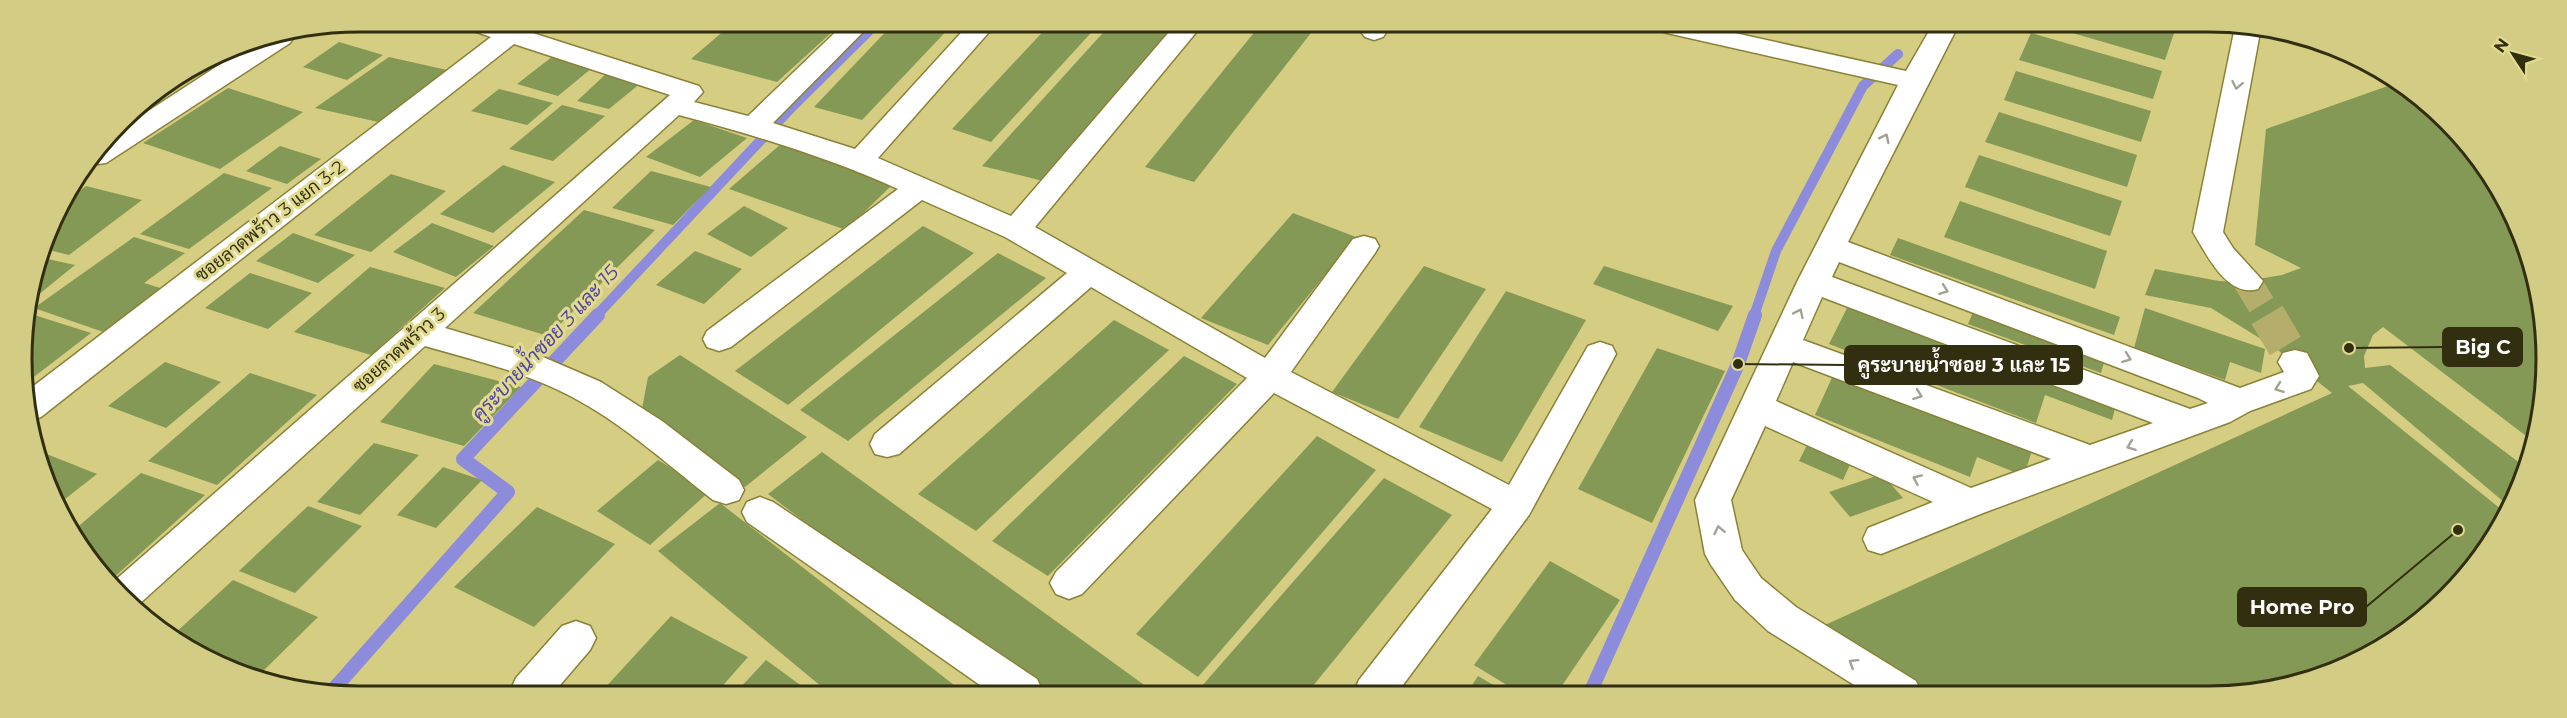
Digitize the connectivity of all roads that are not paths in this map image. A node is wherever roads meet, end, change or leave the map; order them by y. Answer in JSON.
{"nodes":[{"id":1,"x":504,"y":32,"type":"edge"},
{"id":2,"x":851,"y":32,"type":"edge"},
{"id":3,"x":976,"y":32,"type":"edge"},
{"id":4,"x":1183,"y":32,"type":"edge"},
{"id":5,"x":1698,"y":32,"type":"edge"},
{"id":6,"x":1940,"y":32,"type":"edge"},
{"id":7,"x":511,"y":34,"type":"junction"},
{"id":8,"x":2247,"y":34,"type":"edge"},
{"id":9,"x":234,"y":56,"type":"edge"},
{"id":10,"x":1903,"y":79,"type":"junction"},
{"id":11,"x":682,"y":99,"type":"junction"},
{"id":12,"x":767,"y":126,"type":"junction"},
{"id":13,"x":110,"y":147,"type":"edge"},
{"id":14,"x":860,"y":161,"type":"junction"},
{"id":15,"x":920,"y":187,"type":"junction"},
{"id":16,"x":1016,"y":230,"type":"junction"},
{"id":17,"x":1364,"y":246,"type":"dead end"},
{"id":18,"x":1830,"y":247,"type":"junction"},
{"id":19,"x":1090,"y":271,"type":"junction"},
{"id":20,"x":1911,"y":277,"type":"junction"},
{"id":21,"x":2247,"y":281,"type":"tunnel mouth"},
{"id":22,"x":1814,"y":282,"type":"junction"},
{"id":23,"x":1895,"y":312,"type":"junction"},
{"id":24,"x":419,"y":332,"type":"junction"},
{"id":25,"x":719,"y":339,"type":"dead end"},
{"id":26,"x":1784,"y":346,"type":"junction"},
{"id":27,"x":1600,"y":354,"type":"dead end"},
{"id":28,"x":2295,"y":362,"type":"tunnel mouth"},
{"id":29,"x":1270,"y":376,"type":"junction"},
{"id":30,"x":2238,"y":402,"type":"junction"},
{"id":31,"x":34,"y":404,"type":"edge"},
{"id":32,"x":1756,"y":407,"type":"junction"},
{"id":33,"x":2190,"y":423,"type":"junction"},
{"id":34,"x":887,"y":444,"type":"dead end"},
{"id":35,"x":2092,"y":460,"type":"junction"},
{"id":36,"x":726,"y":490,"type":"dead end"},
{"id":37,"x":1971,"y":503,"type":"junction"},
{"id":38,"x":1516,"y":505,"type":"junction"},
{"id":39,"x":760,"y":512,"type":"dead end"},
{"id":40,"x":1881,"y":539,"type":"dead end"},
{"id":41,"x":1069,"y":583,"type":"dead end"},
{"id":42,"x":127,"y":591,"type":"edge"},
{"id":43,"x":576,"y":638,"type":"dead end"},
{"id":44,"x":534,"y":686,"type":"edge"},
{"id":45,"x":1014,"y":686,"type":"edge"},
{"id":46,"x":1378,"y":686,"type":"edge"},
{"id":47,"x":1891,"y":686,"type":"edge"}],
"edges":[{"from":1,"to":7,"type":"street"},
{"from":2,"to":12,"type":"street"},
{"from":3,"to":14,"type":"street"},
{"from":4,"to":16,"type":"street"},
{"from":5,"to":10,"type":"street"},
{"from":6,"to":10,"type":"street"},
{"from":7,"to":11,"type":"street"},
{"from":7,"to":31,"type":"street","name":"ซอยลาดพร้าว 3 แยก 3-2"},
{"from":8,"to":21,"type":"street","one_way":true},
{"from":9,"to":13,"type":"street"},
{"from":18,"to":10,"type":"street","one_way":true},
{"from":11,"to":12,"type":"street"},
{"from":11,"to":24,"type":"street","name":"ซอยลาดพร้าว 3"},
{"from":12,"to":14,"type":"street"},
{"from":14,"to":15,"type":"street"},
{"from":15,"to":16,"type":"street"},
{"from":15,"to":25,"type":"street"},
{"from":16,"to":19,"type":"street"},
{"from":17,"to":29,"type":"street"},
{"from":18,"to":20,"type":"street"},
{"from":18,"to":22,"type":"street"},
{"from":19,"to":29,"type":"street"},
{"from":19,"to":34,"type":"street"},
{"from":20,"to":23,"type":"street"},
{"from":20,"to":30,"type":"street","one_way":true},
{"from":22,"to":23,"type":"street"},
{"from":26,"to":22,"type":"street","one_way":true},
{"from":23,"to":33,"type":"street"},
{"from":24,"to":36,"type":"street"},
{"from":24,"to":42,"type":"street","name":"ซอยลาดพร้าว 3"},
{"from":26,"to":32,"type":"street"},
{"from":26,"to":35,"type":"street","one_way":true},
{"from":27,"to":38,"type":"street"},
{"from":28,"to":30,"type":"street","one_way":true},
{"from":29,"to":38,"type":"street"},
{"from":29,"to":41,"type":"street"},
{"from":30,"to":33,"type":"street"},
{"from":37,"to":32,"type":"street","one_way":true},
{"from":47,"to":32,"type":"street","one_way":true},
{"from":33,"to":35,"type":"street","one_way":true},
{"from":35,"to":37,"type":"street"},
{"from":37,"to":40,"type":"street"},
{"from":38,"to":46,"type":"street"},
{"from":39,"to":45,"type":"street"},
{"from":43,"to":44,"type":"street"}]}
